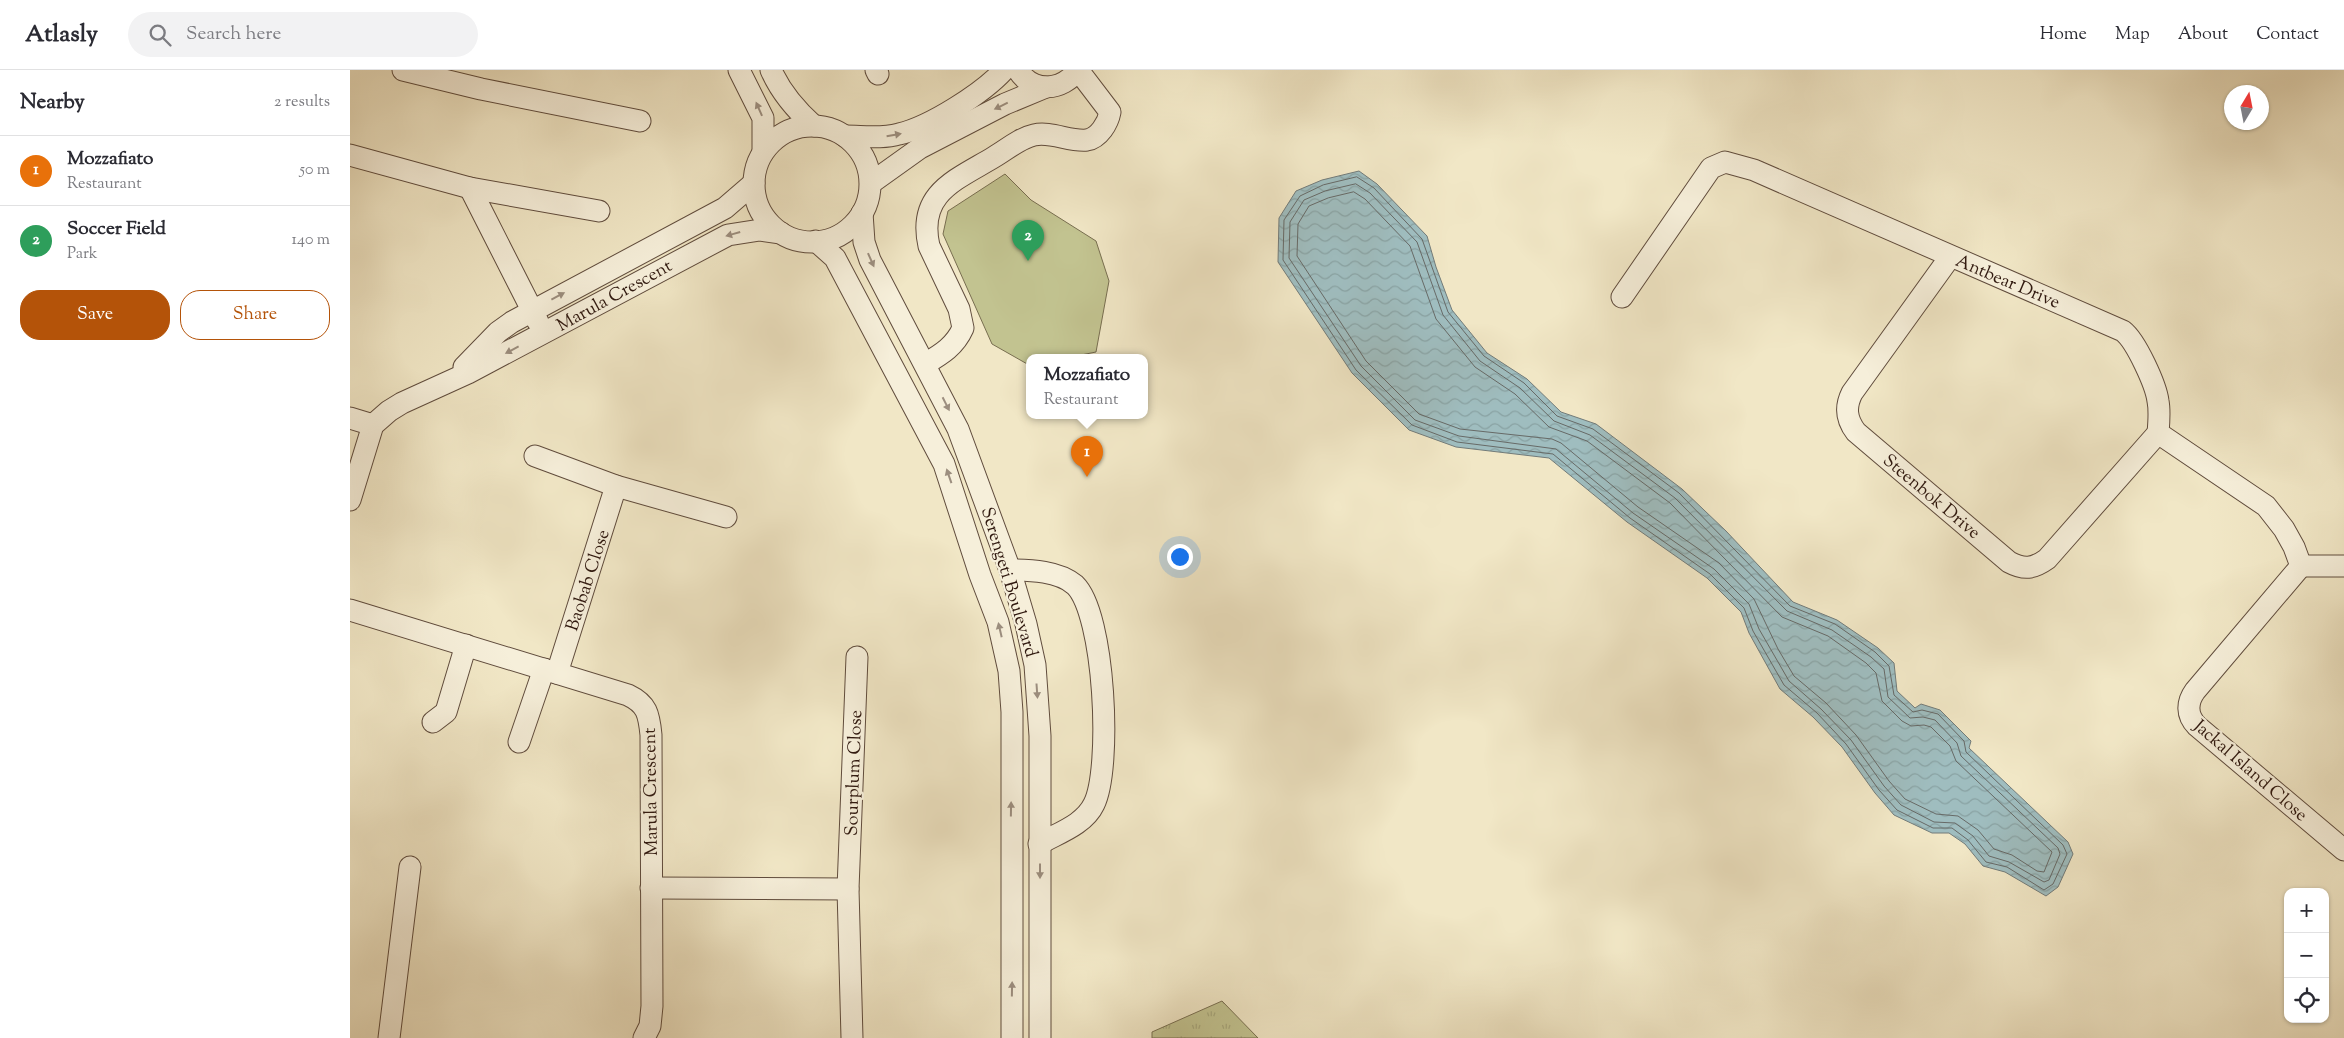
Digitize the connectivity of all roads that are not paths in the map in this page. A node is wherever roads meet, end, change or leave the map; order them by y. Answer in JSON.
{"nodes":[{"id":1,"x":403,"y":70,"type":"edge"},
{"id":2,"x":739,"y":70,"type":"edge"},
{"id":3,"x":771,"y":70,"type":"edge"},
{"id":4,"x":1004,"y":70,"type":"edge"},
{"id":5,"x":1018,"y":70,"type":"edge"},
{"id":6,"x":1078,"y":70,"type":"edge"},
{"id":7,"x":1046,"y":87,"type":"junction"},
{"id":8,"x":640,"y":121,"type":"dead end"},
{"id":9,"x":814,"y":126,"type":"junction"},
{"id":10,"x":845,"y":136,"type":"junction"},
{"id":11,"x":763,"y":152,"type":"junction"},
{"id":12,"x":350,"y":155,"type":"edge"},
{"id":13,"x":754,"y":183,"type":"junction"},
{"id":14,"x":871,"y":183,"type":"junction"},
{"id":15,"x":470,"y":188,"type":"junction"},
{"id":16,"x":599,"y":211,"type":"dead end"},
{"id":17,"x":862,"y":213,"type":"junction"},
{"id":18,"x":781,"y":232,"type":"junction"},
{"id":19,"x":816,"y":241,"type":"junction"},
{"id":20,"x":1950,"y":257,"type":"junction"},
{"id":21,"x":585,"y":282,"type":"junction"},
{"id":22,"x":1622,"y":297,"type":"dead end"},
{"id":23,"x":596,"y":304,"type":"junction"},
{"id":24,"x":532,"y":310,"type":"junction"},
{"id":25,"x":544,"y":333,"type":"junction"},
{"id":26,"x":925,"y":364,"type":"junction"},
{"id":27,"x":452,"y":380,"type":"junction"},
{"id":28,"x":350,"y":418,"type":"edge"},
{"id":29,"x":373,"y":425,"type":"junction"},
{"id":30,"x":2158,"y":433,"type":"junction"},
{"id":31,"x":535,"y":456,"type":"dead end"},
{"id":32,"x":616,"y":486,"type":"junction"},
{"id":33,"x":350,"y":500,"type":"edge"},
{"id":34,"x":726,"y":517,"type":"dead end"},
{"id":35,"x":2301,"y":566,"type":"junction"},
{"id":36,"x":2344,"y":566,"type":"edge"},
{"id":37,"x":1010,"y":570,"type":"junction"},
{"id":38,"x":350,"y":610,"type":"edge"},
{"id":39,"x":466,"y":645,"type":"junction"},
{"id":40,"x":857,"y":657,"type":"dead end"},
{"id":41,"x":550,"y":671,"type":"junction"},
{"id":42,"x":433,"y":722,"type":"dead end"},
{"id":43,"x":519,"y":742,"type":"dead end"},
{"id":44,"x":1039,"y":844,"type":"junction"},
{"id":45,"x":2344,"y":850,"type":"edge"},
{"id":46,"x":410,"y":867,"type":"dead end"},
{"id":47,"x":651,"y":888,"type":"junction"},
{"id":48,"x":848,"y":889,"type":"junction"},
{"id":49,"x":389,"y":1038,"type":"edge"},
{"id":50,"x":644,"y":1038,"type":"edge"},
{"id":51,"x":852,"y":1038,"type":"edge"},
{"id":52,"x":1012,"y":1038,"type":"edge"},
{"id":53,"x":1040,"y":1038,"type":"edge"}],
"edges":[{"from":1,"to":8,"type":"street"},
{"from":11,"to":2,"type":"street","one_way":true},
{"from":3,"to":9,"type":"street"},
{"from":10,"to":4,"type":"street","one_way":true},
{"from":5,"to":7,"type":"street"},
{"from":6,"to":7,"type":"street"},
{"from":6,"to":26,"type":"street"},
{"from":7,"to":14,"type":"street","one_way":true},
{"from":9,"to":10,"type":"street"},
{"from":9,"to":11,"type":"street"},
{"from":10,"to":14,"type":"street"},
{"from":11,"to":13,"type":"street"},
{"from":12,"to":15,"type":"street"},
{"from":13,"to":18,"type":"street"},
{"from":13,"to":21,"type":"street","name":"Marula Crescent"},
{"from":14,"to":17,"type":"street"},
{"from":15,"to":16,"type":"street"},
{"from":15,"to":24,"type":"street"},
{"from":17,"to":19,"type":"street"},
{"from":17,"to":26,"type":"street","name":"Serengeti Boulevard","one_way":true},
{"from":18,"to":19,"type":"street"},
{"from":18,"to":23,"type":"street","name":"Marula Crescent","one_way":true},
{"from":52,"to":19,"type":"street","name":"Serengeti Boulevard","one_way":true},
{"from":20,"to":22,"type":"street","name":"Antbear Drive"},
{"from":20,"to":30,"type":"street","name":"Antbear Drive"},
{"from":20,"to":30,"type":"street","name":"Steenbok Drive"},
{"from":21,"to":23,"type":"street"},
{"from":24,"to":21,"type":"street","name":"Marula Crescent","one_way":true},
{"from":23,"to":25,"type":"street","name":"Marula Crescent"},
{"from":24,"to":25,"type":"street"},
{"from":24,"to":27,"type":"street","name":"Marula Crescent"},
{"from":25,"to":27,"type":"street","name":"Marula Crescent","one_way":true},
{"from":26,"to":37,"type":"street","name":"Serengeti Boulevard","one_way":true},
{"from":27,"to":29,"type":"street","name":"Marula Crescent"},
{"from":28,"to":29,"type":"street"},
{"from":29,"to":33,"type":"street"},
{"from":30,"to":35,"type":"street"},
{"from":31,"to":32,"type":"street"},
{"from":32,"to":34,"type":"street"},
{"from":32,"to":41,"type":"street","name":"Baobab Close"},
{"from":35,"to":36,"type":"street"},
{"from":35,"to":45,"type":"street","name":"Jackal Island Close"},
{"from":37,"to":44,"type":"street","name":"Serengeti Boulevard","one_way":true},
{"from":37,"to":44,"type":"street"},
{"from":38,"to":39,"type":"street","name":"Marula Crescent"},
{"from":39,"to":41,"type":"street","name":"Marula Crescent"},
{"from":39,"to":42,"type":"street"},
{"from":40,"to":48,"type":"street","name":"Sourplum Close"},
{"from":41,"to":43,"type":"street","name":"Baobab Close"},
{"from":41,"to":47,"type":"street","name":"Marula Crescent"},
{"from":44,"to":53,"type":"street","name":"Serengeti Boulevard","one_way":true},
{"from":46,"to":49,"type":"street"},
{"from":47,"to":48,"type":"street"},
{"from":47,"to":50,"type":"street","name":"Marula Crescent"},
{"from":48,"to":51,"type":"street","name":"Sourplum Close"}]}
